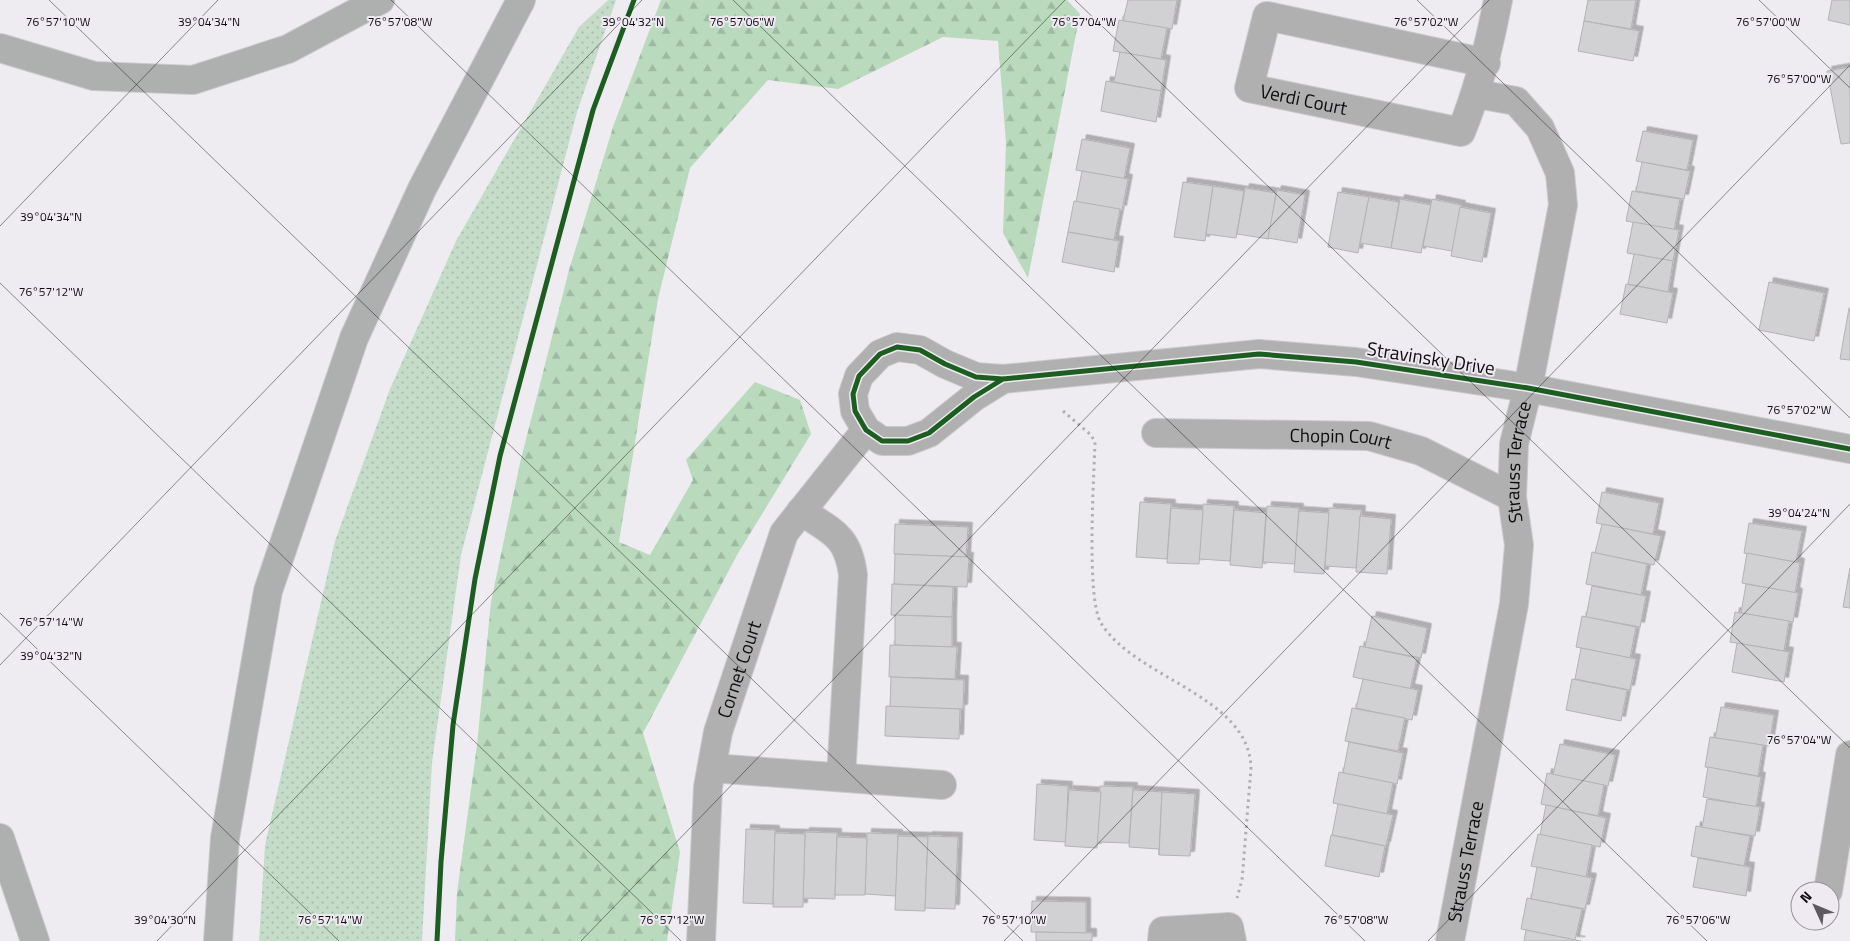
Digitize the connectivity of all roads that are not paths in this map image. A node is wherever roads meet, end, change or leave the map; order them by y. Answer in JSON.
{"nodes":[{"id":1,"x":380,"y":0,"type":"edge"},
{"id":2,"x":521,"y":0,"type":"edge"},
{"id":3,"x":532,"y":0,"type":"edge"},
{"id":4,"x":1498,"y":0,"type":"edge"},
{"id":5,"x":0,"y":48,"type":"edge"},
{"id":6,"x":1486,"y":63,"type":"junction"},
{"id":7,"x":1477,"y":94,"type":"junction"},
{"id":8,"x":470,"y":97,"type":"junction"},
{"id":9,"x":1002,"y":379,"type":"junction"},
{"id":10,"x":1528,"y":388,"type":"junction"},
{"id":11,"x":866,"y":430,"type":"junction"},
{"id":12,"x":1156,"y":433,"type":"dead end"},
{"id":13,"x":1850,"y":449,"type":"edge"},
{"id":14,"x":1512,"y":497,"type":"junction"},
{"id":15,"x":800,"y":511,"type":"junction"},
{"id":16,"x":1850,"y":755,"type":"edge"},
{"id":17,"x":712,"y":768,"type":"junction"},
{"id":18,"x":841,"y":778,"type":"junction"},
{"id":19,"x":942,"y":786,"type":"dead end"},
{"id":20,"x":0,"y":838,"type":"edge"},
{"id":21,"x":1830,"y":881,"type":"edge"},
{"id":22,"x":1231,"y":934,"type":"edge"},
{"id":23,"x":35,"y":941,"type":"edge"},
{"id":24,"x":218,"y":941,"type":"edge"},
{"id":25,"x":701,"y":941,"type":"edge"},
{"id":26,"x":1162,"y":941,"type":"edge"},
{"id":27,"x":1450,"y":941,"type":"edge"}],
"edges":[{"from":1,"to":5,"type":"highway"},
{"from":2,"to":8,"type":"highway"},
{"from":3,"to":8,"type":"highway"},
{"from":4,"to":6,"type":"street"},
{"from":6,"to":7,"type":"street"},
{"from":6,"to":7,"type":"street","name":"Verdi Court"},
{"from":7,"to":10,"type":"street","name":"Strauss Terrace"},
{"from":8,"to":24,"type":"highway"},
{"from":9,"to":10,"type":"street","name":"Stravinsky Drive"},
{"from":9,"to":11,"type":"street","name":"Stravinsky Drive"},
{"from":9,"to":11,"type":"street","name":"Stravinsky Drive"},
{"from":10,"to":13,"type":"street","name":"Stravinsky Drive"},
{"from":10,"to":14,"type":"street","name":"Strauss Terrace"},
{"from":11,"to":15,"type":"street","name":"Cornet Court"},
{"from":12,"to":14,"type":"street","name":"Chopin Court"},
{"from":14,"to":27,"type":"street","name":"Strauss Terrace"},
{"from":15,"to":17,"type":"street","name":"Cornet Court"},
{"from":15,"to":18,"type":"street"},
{"from":16,"to":21,"type":"street"},
{"from":17,"to":18,"type":"street"},
{"from":17,"to":25,"type":"street","name":"Cornet Court"},
{"from":18,"to":19,"type":"street"},
{"from":20,"to":23,"type":"highway"},
{"from":22,"to":26,"type":"street"}]}
